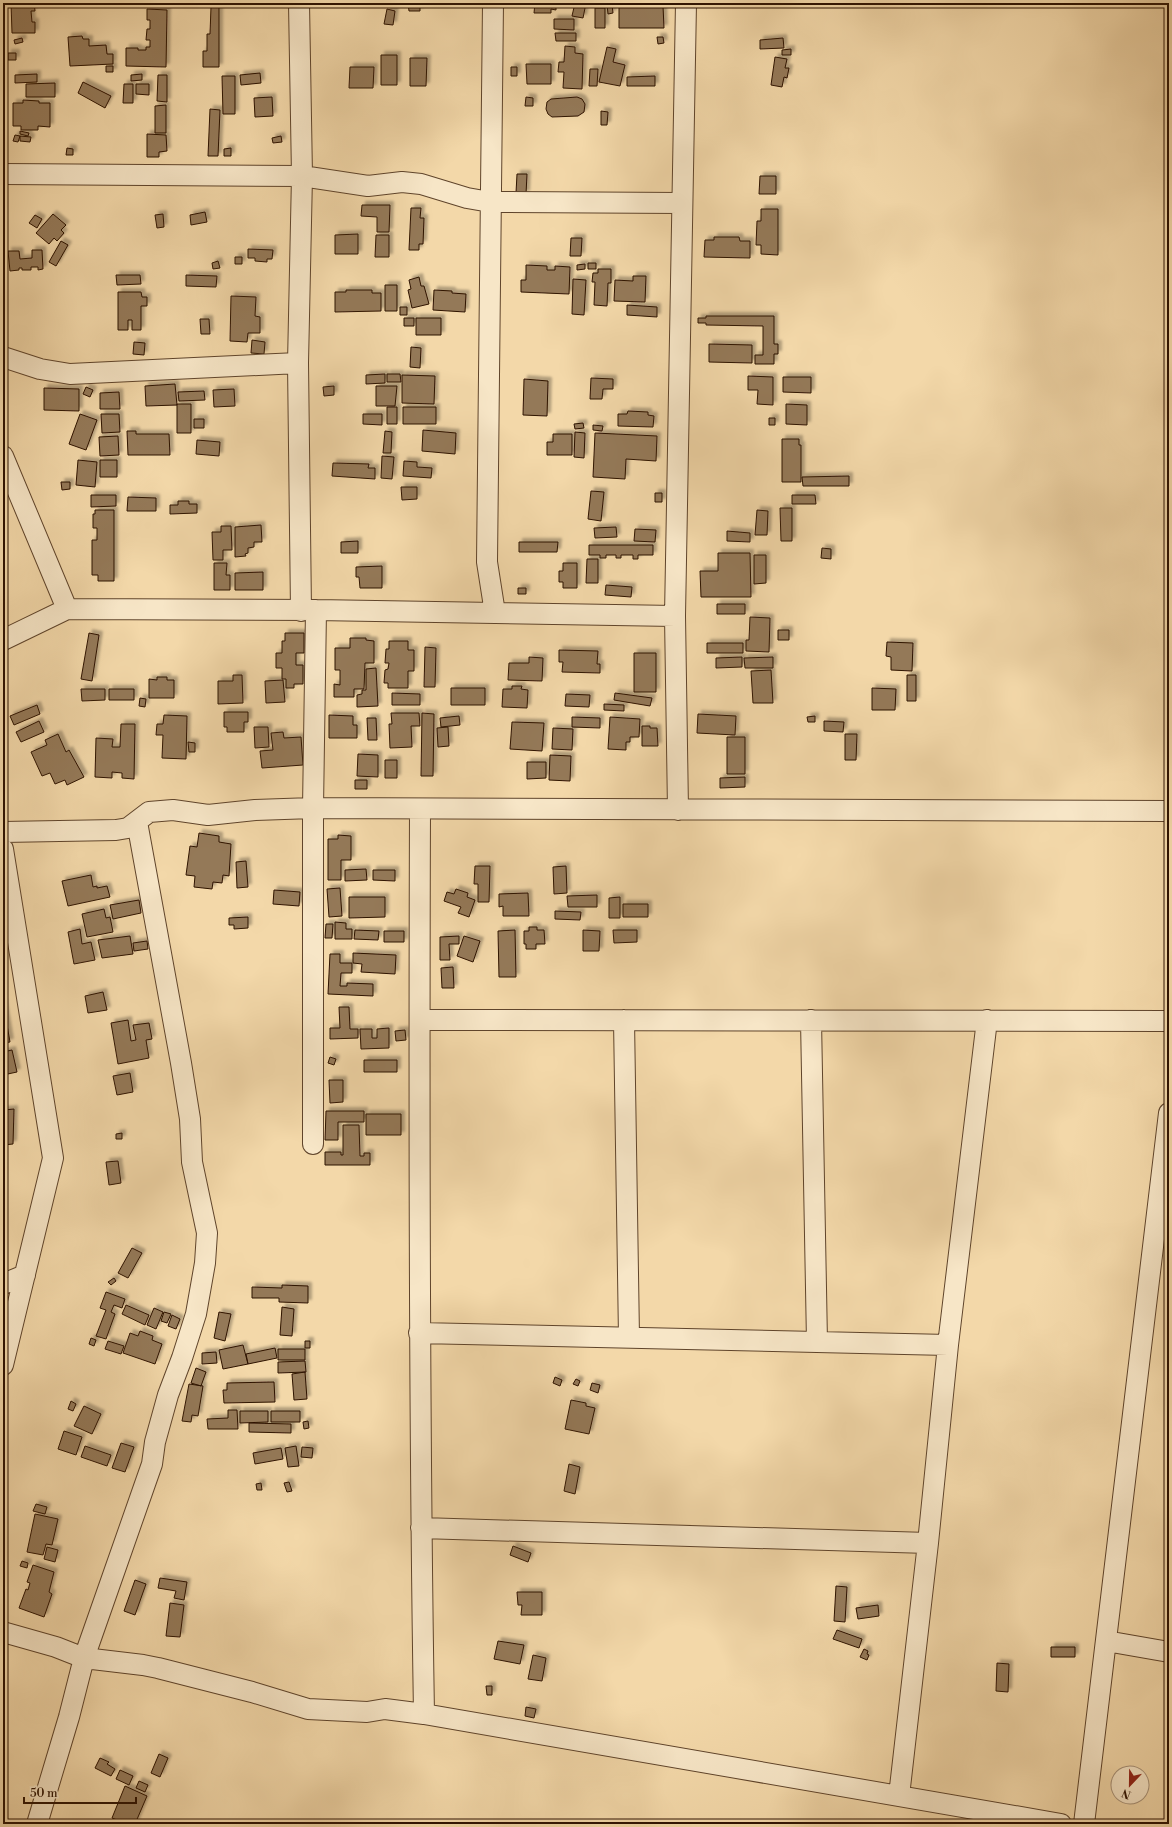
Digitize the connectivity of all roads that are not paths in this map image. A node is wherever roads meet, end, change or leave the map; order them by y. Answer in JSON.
{"nodes":[{"id":1,"x":299,"y":3,"type":"edge"},
{"id":2,"x":493,"y":3,"type":"edge"},
{"id":3,"x":686,"y":3,"type":"edge"},
{"id":4,"x":3,"y":174,"type":"edge"},
{"id":5,"x":302,"y":176,"type":"junction"},
{"id":6,"x":490,"y":202,"type":"junction"},
{"id":7,"x":681,"y":203,"type":"junction"},
{"id":8,"x":3,"y":357,"type":"edge"},
{"id":9,"x":298,"y":363,"type":"junction"},
{"id":10,"x":3,"y":456,"type":"edge"},
{"id":11,"x":67,"y":609,"type":"junction"},
{"id":12,"x":309,"y":611,"type":"junction"},
{"id":13,"x":495,"y":613,"type":"junction"},
{"id":14,"x":675,"y":616,"type":"junction"},
{"id":15,"x":3,"y":640,"type":"edge"},
{"id":16,"x":313,"y":808,"type":"junction"},
{"id":17,"x":420,"y":809,"type":"junction"},
{"id":18,"x":678,"y":810,"type":"junction"},
{"id":19,"x":1169,"y":811,"type":"edge"},
{"id":20,"x":137,"y":822,"type":"junction"},
{"id":21,"x":3,"y":832,"type":"edge"},
{"id":22,"x":3,"y":848,"type":"edge"},
{"id":23,"x":420,"y":1020,"type":"junction"},
{"id":24,"x":624,"y":1020,"type":"junction"},
{"id":25,"x":811,"y":1020,"type":"junction"},
{"id":26,"x":987,"y":1020,"type":"junction"},
{"id":27,"x":1169,"y":1021,"type":"edge"},
{"id":28,"x":1169,"y":1113,"type":"edge"},
{"id":29,"x":313,"y":1144,"type":"dead end"},
{"id":30,"x":25,"y":1275,"type":"junction"},
{"id":31,"x":3,"y":1284,"type":"edge"},
{"id":32,"x":419,"y":1333,"type":"junction"},
{"id":33,"x":629,"y":1337,"type":"junction"},
{"id":34,"x":817,"y":1342,"type":"junction"},
{"id":35,"x":948,"y":1345,"type":"junction"},
{"id":36,"x":3,"y":1365,"type":"edge"},
{"id":37,"x":420,"y":1528,"type":"junction"},
{"id":38,"x":928,"y":1543,"type":"junction"},
{"id":39,"x":3,"y":1632,"type":"edge"},
{"id":40,"x":1106,"y":1641,"type":"junction"},
{"id":41,"x":1169,"y":1652,"type":"edge"},
{"id":42,"x":84,"y":1658,"type":"junction"},
{"id":43,"x":424,"y":1714,"type":"junction"},
{"id":44,"x":899,"y":1796,"type":"junction"},
{"id":45,"x":37,"y":1824,"type":"edge"},
{"id":46,"x":1061,"y":1824,"type":"edge"},
{"id":47,"x":1084,"y":1824,"type":"edge"}],
"edges":[{"from":1,"to":5,"type":"street"},
{"from":2,"to":6,"type":"street"},
{"from":3,"to":7,"type":"street"},
{"from":4,"to":5,"type":"street"},
{"from":5,"to":6,"type":"street"},
{"from":5,"to":9,"type":"street"},
{"from":6,"to":7,"type":"street"},
{"from":6,"to":13,"type":"street"},
{"from":7,"to":14,"type":"street"},
{"from":8,"to":9,"type":"street"},
{"from":9,"to":12,"type":"street"},
{"from":10,"to":11,"type":"street"},
{"from":11,"to":12,"type":"street"},
{"from":11,"to":15,"type":"street"},
{"from":12,"to":13,"type":"street"},
{"from":12,"to":16,"type":"street"},
{"from":13,"to":14,"type":"street"},
{"from":14,"to":18,"type":"street"},
{"from":16,"to":17,"type":"street"},
{"from":16,"to":20,"type":"street"},
{"from":16,"to":29,"type":"street"},
{"from":17,"to":18,"type":"street"},
{"from":17,"to":23,"type":"street"},
{"from":18,"to":19,"type":"street"},
{"from":20,"to":21,"type":"street"},
{"from":20,"to":42,"type":"street"},
{"from":22,"to":30,"type":"street"},
{"from":23,"to":24,"type":"street"},
{"from":23,"to":32,"type":"street"},
{"from":24,"to":25,"type":"street"},
{"from":24,"to":33,"type":"street"},
{"from":25,"to":26,"type":"street"},
{"from":25,"to":34,"type":"street"},
{"from":26,"to":27,"type":"street"},
{"from":26,"to":35,"type":"street"},
{"from":28,"to":40,"type":"street"},
{"from":30,"to":31,"type":"street"},
{"from":30,"to":36,"type":"street"},
{"from":32,"to":33,"type":"street"},
{"from":32,"to":37,"type":"street"},
{"from":33,"to":34,"type":"street"},
{"from":34,"to":35,"type":"street"},
{"from":35,"to":38,"type":"street"},
{"from":37,"to":38,"type":"street"},
{"from":37,"to":43,"type":"street"},
{"from":38,"to":44,"type":"street"},
{"from":39,"to":42,"type":"street"},
{"from":40,"to":41,"type":"street"},
{"from":40,"to":47,"type":"street"},
{"from":42,"to":43,"type":"street"},
{"from":42,"to":45,"type":"street"},
{"from":43,"to":44,"type":"street"},
{"from":44,"to":46,"type":"street"}]}
